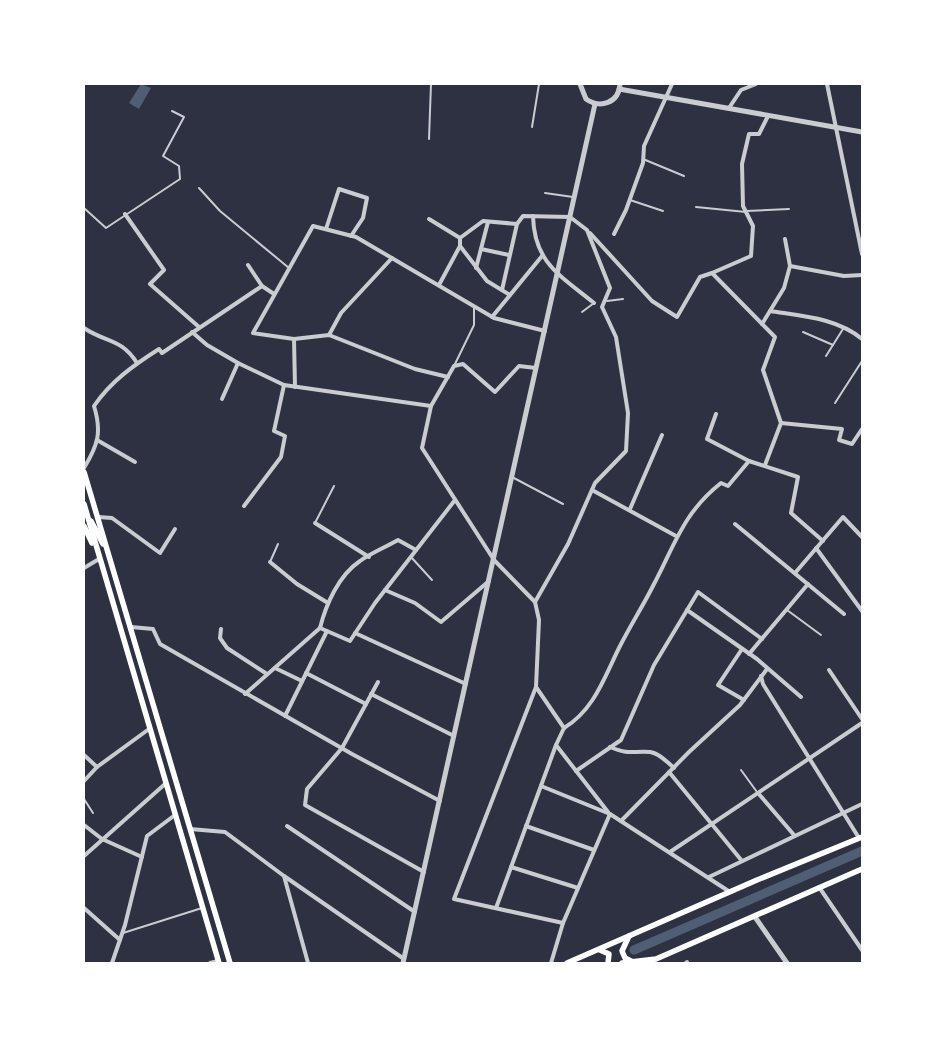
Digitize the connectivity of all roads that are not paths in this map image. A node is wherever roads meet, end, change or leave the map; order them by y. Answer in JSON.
{"nodes":[{"id":1,"x":431,"y":84,"type":"edge"},
{"id":2,"x":539,"y":84,"type":"edge"},
{"id":3,"x":580,"y":84,"type":"edge"},
{"id":4,"x":672,"y":84,"type":"edge"},
{"id":5,"x":756,"y":84,"type":"edge"},
{"id":6,"x":827,"y":84,"type":"edge"},
{"id":7,"x":620,"y":86,"type":"edge"},
{"id":8,"x":665,"y":97,"type":"junction"},
{"id":9,"x":595,"y":104,"type":"junction"},
{"id":10,"x":729,"y":108,"type":"junction"},
{"id":11,"x":172,"y":111,"type":"dead end"},
{"id":12,"x":768,"y":116,"type":"junction"},
{"id":13,"x":835,"y":127,"type":"junction"},
{"id":14,"x":532,"y":128,"type":"dead end"},
{"id":15,"x":862,"y":132,"type":"edge"},
{"id":16,"x":429,"y":139,"type":"dead end"},
{"id":17,"x":643,"y":159,"type":"junction"},
{"id":18,"x":684,"y":176,"type":"dead end"},
{"id":19,"x":199,"y":188,"type":"dead end"},
{"id":20,"x":546,"y":193,"type":"dead end"},
{"id":21,"x":574,"y":197,"type":"junction"},
{"id":22,"x":630,"y":200,"type":"junction"},
{"id":23,"x":696,"y":207,"type":"dead end"},
{"id":24,"x":84,"y":208,"type":"edge"},
{"id":25,"x":789,"y":209,"type":"dead end"},
{"id":26,"x":663,"y":211,"type":"dead end"},
{"id":27,"x":746,"y":211,"type":"junction"},
{"id":28,"x":125,"y":214,"type":"junction"},
{"id":29,"x":516,"y":216,"type":"dead end"},
{"id":30,"x":523,"y":216,"type":"junction"},
{"id":31,"x":533,"y":216,"type":"junction"},
{"id":32,"x":570,"y":217,"type":"junction"},
{"id":33,"x":429,"y":219,"type":"dead end"},
{"id":34,"x":488,"y":222,"type":"junction"},
{"id":35,"x":517,"y":224,"type":"junction"},
{"id":36,"x":326,"y":229,"type":"junction"},
{"id":37,"x":587,"y":230,"type":"junction"},
{"id":38,"x":614,"y":234,"type":"dead end"},
{"id":39,"x":351,"y":236,"type":"junction"},
{"id":40,"x":460,"y":238,"type":"junction"},
{"id":41,"x":785,"y":239,"type":"dead end"},
{"id":42,"x":460,"y":246,"type":"junction"},
{"id":43,"x":481,"y":249,"type":"junction"},
{"id":44,"x":862,"y":254,"type":"edge"},
{"id":45,"x":509,"y":255,"type":"junction"},
{"id":46,"x":542,"y":256,"type":"junction"},
{"id":47,"x":392,"y":258,"type":"junction"},
{"id":48,"x":248,"y":265,"type":"dead end"},
{"id":49,"x":790,"y":266,"type":"junction"},
{"id":50,"x":289,"y":268,"type":"junction"},
{"id":51,"x":476,"y":268,"type":"junction"},
{"id":52,"x":558,"y":273,"type":"junction"},
{"id":53,"x":712,"y":273,"type":"junction"},
{"id":54,"x":862,"y":275,"type":"edge"},
{"id":55,"x":262,"y":286,"type":"junction"},
{"id":56,"x":439,"y":286,"type":"junction"},
{"id":57,"x":502,"y":290,"type":"junction"},
{"id":58,"x":274,"y":294,"type":"junction"},
{"id":59,"x":510,"y":295,"type":"junction"},
{"id":60,"x":623,"y":299,"type":"dead end"},
{"id":61,"x":604,"y":301,"type":"junction"},
{"id":62,"x":594,"y":303,"type":"joint"},
{"id":63,"x":474,"y":306,"type":"junction"},
{"id":64,"x":770,"y":310,"type":"junction"},
{"id":65,"x":582,"y":312,"type":"dead end"},
{"id":66,"x":492,"y":317,"type":"junction"},
{"id":67,"x":762,"y":324,"type":"junction"},
{"id":68,"x":844,"y":327,"type":"junction"},
{"id":69,"x":84,"y":328,"type":"edge"},
{"id":70,"x":199,"y":328,"type":"junction"},
{"id":71,"x":545,"y":331,"type":"junction"},
{"id":72,"x":192,"y":332,"type":"junction"},
{"id":73,"x":803,"y":332,"type":"dead end"},
{"id":74,"x":329,"y":335,"type":"junction"},
{"id":75,"x":862,"y":339,"type":"edge"},
{"id":76,"x":294,"y":340,"type":"junction"},
{"id":77,"x":833,"y":345,"type":"junction"},
{"id":78,"x":826,"y":356,"type":"dead end"},
{"id":79,"x":862,"y":361,"type":"edge"},
{"id":80,"x":238,"y":363,"type":"junction"},
{"id":81,"x":137,"y":364,"type":"junction"},
{"id":82,"x":454,"y":366,"type":"junction"},
{"id":83,"x":536,"y":368,"type":"junction"},
{"id":84,"x":448,"y":377,"type":"junction"},
{"id":85,"x":284,"y":385,"type":"junction"},
{"id":86,"x":295,"y":387,"type":"junction"},
{"id":87,"x":222,"y":400,"type":"dead end"},
{"id":88,"x":835,"y":402,"type":"dead end"},
{"id":89,"x":430,"y":406,"type":"junction"},
{"id":90,"x":716,"y":414,"type":"dead end"},
{"id":91,"x":781,"y":423,"type":"junction"},
{"id":92,"x":862,"y":429,"type":"edge"},
{"id":93,"x":662,"y":435,"type":"dead end"},
{"id":94,"x":97,"y":440,"type":"junction"},
{"id":95,"x":749,"y":461,"type":"junction"},
{"id":96,"x":135,"y":462,"type":"dead end"},
{"id":97,"x":765,"y":465,"type":"junction"},
{"id":98,"x":84,"y":470,"type":"edge"},
{"id":99,"x":512,"y":477,"type":"junction"},
{"id":100,"x":334,"y":486,"type":"dead end"},
{"id":101,"x":592,"y":490,"type":"junction"},
{"id":102,"x":455,"y":500,"type":"junction"},
{"id":103,"x":563,"y":504,"type":"dead end"},
{"id":104,"x":244,"y":506,"type":"dead end"},
{"id":105,"x":85,"y":507,"type":"edge"},
{"id":106,"x":630,"y":509,"type":"junction"},
{"id":107,"x":98,"y":517,"type":"junction"},
{"id":108,"x":315,"y":523,"type":"joint"},
{"id":109,"x":735,"y":524,"type":"dead end"},
{"id":110,"x":84,"y":526,"type":"edge"},
{"id":111,"x":175,"y":530,"type":"dead end"},
{"id":112,"x":676,"y":536,"type":"junction"},
{"id":113,"x":862,"y":537,"type":"edge"},
{"id":114,"x":823,"y":541,"type":"junction"},
{"id":115,"x":278,"y":544,"type":"dead end"},
{"id":116,"x":816,"y":548,"type":"junction"},
{"id":117,"x":416,"y":550,"type":"junction"},
{"id":118,"x":110,"y":556,"type":"junction"},
{"id":119,"x":369,"y":557,"type":"junction"},
{"id":120,"x":411,"y":557,"type":"junction"},
{"id":121,"x":99,"y":559,"type":"junction"},
{"id":122,"x":494,"y":560,"type":"junction"},
{"id":123,"x":270,"y":562,"type":"joint"},
{"id":124,"x":84,"y":568,"type":"edge"},
{"id":125,"x":795,"y":573,"type":"junction"},
{"id":126,"x":432,"y":580,"type":"dead end"},
{"id":127,"x":489,"y":581,"type":"junction"},
{"id":128,"x":808,"y":584,"type":"junction"},
{"id":129,"x":385,"y":590,"type":"junction"},
{"id":130,"x":535,"y":602,"type":"junction"},
{"id":131,"x":328,"y":603,"type":"junction"},
{"id":132,"x":860,"y":604,"type":"edge"},
{"id":133,"x":687,"y":610,"type":"junction"},
{"id":134,"x":787,"y":610,"type":"junction"},
{"id":135,"x":862,"y":611,"type":"edge"},
{"id":136,"x":844,"y":614,"type":"dead end"},
{"id":137,"x":131,"y":628,"type":"junction"},
{"id":138,"x":320,"y":628,"type":"junction"},
{"id":139,"x":221,"y":629,"type":"dead end"},
{"id":140,"x":327,"y":631,"type":"junction"},
{"id":141,"x":355,"y":633,"type":"junction"},
{"id":142,"x":821,"y":635,"type":"dead end"},
{"id":143,"x":762,"y":639,"type":"junction"},
{"id":144,"x":742,"y":649,"type":"junction"},
{"id":145,"x":749,"y":654,"type":"junction"},
{"id":146,"x":275,"y":668,"type":"junction"},
{"id":147,"x":767,"y":668,"type":"junction"},
{"id":148,"x":830,"y":670,"type":"dead end"},
{"id":149,"x":306,"y":673,"type":"junction"},
{"id":150,"x":267,"y":674,"type":"junction"},
{"id":151,"x":761,"y":676,"type":"junction"},
{"id":152,"x":302,"y":681,"type":"junction"},
{"id":153,"x":378,"y":682,"type":"dead end"},
{"id":154,"x":466,"y":684,"type":"junction"},
{"id":155,"x":536,"y":687,"type":"junction"},
{"id":156,"x":245,"y":694,"type":"junction"},
{"id":157,"x":371,"y":694,"type":"junction"},
{"id":158,"x":801,"y":697,"type":"dead end"},
{"id":159,"x":744,"y":700,"type":"junction"},
{"id":160,"x":366,"y":704,"type":"junction"},
{"id":161,"x":284,"y":716,"type":"junction"},
{"id":162,"x":862,"y":719,"type":"edge"},
{"id":163,"x":862,"y":723,"type":"edge"},
{"id":164,"x":149,"y":728,"type":"junction"},
{"id":165,"x":564,"y":728,"type":"junction"},
{"id":166,"x":454,"y":736,"type":"junction"},
{"id":167,"x":556,"y":745,"type":"junction"},
{"id":168,"x":342,"y":748,"type":"junction"},
{"id":169,"x":610,"y":748,"type":"junction"},
{"id":170,"x":84,"y":754,"type":"edge"},
{"id":171,"x":810,"y":758,"type":"junction"},
{"id":172,"x":98,"y":767,"type":"junction"},
{"id":173,"x":674,"y":768,"type":"junction"},
{"id":174,"x":741,"y":770,"type":"dead end"},
{"id":175,"x":576,"y":771,"type":"junction"},
{"id":176,"x":669,"y":772,"type":"junction"},
{"id":177,"x":84,"y":781,"type":"edge"},
{"id":178,"x":166,"y":784,"type":"junction"},
{"id":179,"x":541,"y":786,"type":"junction"},
{"id":180,"x":758,"y":793,"type":"junction"},
{"id":181,"x":84,"y":800,"type":"edge"},
{"id":182,"x":440,"y":801,"type":"junction"},
{"id":183,"x":862,"y":804,"type":"edge"},
{"id":184,"x":94,"y":813,"type":"dead end"},
{"id":185,"x":844,"y":813,"type":"junction"},
{"id":186,"x":610,"y":814,"type":"junction"},
{"id":187,"x":175,"y":815,"type":"junction"},
{"id":188,"x":621,"y":821,"type":"junction"},
{"id":189,"x":712,"y":824,"type":"junction"},
{"id":190,"x":84,"y":825,"type":"edge"},
{"id":191,"x":287,"y":826,"type":"dead end"},
{"id":192,"x":526,"y":826,"type":"junction"},
{"id":193,"x":190,"y":829,"type":"junction"},
{"id":194,"x":794,"y":835,"type":"junction"},
{"id":195,"x":861,"y":837,"type":"edge"},
{"id":196,"x":102,"y":839,"type":"junction"},
{"id":197,"x":594,"y":850,"type":"junction"},
{"id":198,"x":670,"y":852,"type":"junction"},
{"id":199,"x":84,"y":856,"type":"edge"},
{"id":200,"x":142,"y":857,"type":"junction"},
{"id":201,"x":742,"y":861,"type":"junction"},
{"id":202,"x":511,"y":867,"type":"junction"},
{"id":203,"x":862,"y":869,"type":"edge"},
{"id":204,"x":424,"y":872,"type":"junction"},
{"id":205,"x":284,"y":876,"type":"junction"},
{"id":206,"x":709,"y":877,"type":"junction"},
{"id":207,"x":819,"y":887,"type":"junction"},
{"id":208,"x":578,"y":888,"type":"junction"},
{"id":209,"x":730,"y":892,"type":"junction"},
{"id":210,"x":84,"y":908,"type":"edge"},
{"id":211,"x":202,"y":908,"type":"junction"},
{"id":212,"x":496,"y":908,"type":"junction"},
{"id":213,"x":415,"y":912,"type":"junction"},
{"id":214,"x":755,"y":917,"type":"junction"},
{"id":215,"x":563,"y":923,"type":"junction"},
{"id":216,"x":122,"y":933,"type":"junction"},
{"id":217,"x":629,"y":936,"type":"junction"},
{"id":218,"x":120,"y":940,"type":"junction"},
{"id":219,"x":597,"y":950,"type":"junction"},
{"id":220,"x":862,"y":950,"type":"edge"},
{"id":221,"x":404,"y":961,"type":"edge"},
{"id":222,"x":218,"y":962,"type":"edge"},
{"id":223,"x":634,"y":962,"type":"edge"},
{"id":224,"x":112,"y":963,"type":"edge"},
{"id":225,"x":210,"y":963,"type":"edge"},
{"id":226,"x":230,"y":963,"type":"edge"},
{"id":227,"x":308,"y":963,"type":"edge"},
{"id":228,"x":551,"y":963,"type":"edge"},
{"id":229,"x":567,"y":963,"type":"edge"},
{"id":230,"x":608,"y":963,"type":"edge"},
{"id":231,"x":622,"y":963,"type":"edge"},
{"id":232,"x":787,"y":963,"type":"edge"}],
"edges":[{"from":1,"to":16,"type":"lane"},
{"from":2,"to":14,"type":"lane"},
{"from":3,"to":9,"type":"street"},
{"from":4,"to":8,"type":"street"},
{"from":5,"to":10,"type":"street"},
{"from":6,"to":13,"type":"street"},
{"from":7,"to":8,"type":"street"},
{"from":7,"to":9,"type":"street"},
{"from":8,"to":10,"type":"street"},
{"from":8,"to":17,"type":"street"},
{"from":9,"to":21,"type":"street"},
{"from":10,"to":12,"type":"street"},
{"from":11,"to":28,"type":"lane"},
{"from":12,"to":13,"type":"street"},
{"from":12,"to":27,"type":"street"},
{"from":13,"to":15,"type":"street"},
{"from":13,"to":44,"type":"street"},
{"from":17,"to":18,"type":"lane"},
{"from":17,"to":22,"type":"street"},
{"from":19,"to":50,"type":"lane"},
{"from":20,"to":21,"type":"lane"},
{"from":21,"to":32,"type":"street"},
{"from":22,"to":26,"type":"lane"},
{"from":22,"to":38,"type":"street"},
{"from":23,"to":27,"type":"lane"},
{"from":24,"to":28,"type":"lane"},
{"from":25,"to":27,"type":"lane"},
{"from":27,"to":53,"type":"street"},
{"from":28,"to":70,"type":"street"},
{"from":29,"to":30,"type":"street"},
{"from":30,"to":31,"type":"street"},
{"from":30,"to":35,"type":"street"},
{"from":31,"to":32,"type":"street"},
{"from":31,"to":46,"type":"street"},
{"from":32,"to":37,"type":"street"},
{"from":32,"to":52,"type":"street"},
{"from":33,"to":40,"type":"street"},
{"from":34,"to":35,"type":"street"},
{"from":34,"to":40,"type":"street"},
{"from":34,"to":43,"type":"street"},
{"from":35,"to":45,"type":"street"},
{"from":36,"to":39,"type":"street"},
{"from":36,"to":39,"type":"street"},
{"from":36,"to":50,"type":"street"},
{"from":37,"to":53,"type":"street"},
{"from":37,"to":61,"type":"street"},
{"from":39,"to":47,"type":"street"},
{"from":40,"to":42,"type":"street"},
{"from":41,"to":49,"type":"street"},
{"from":42,"to":51,"type":"street"},
{"from":42,"to":56,"type":"street"},
{"from":43,"to":45,"type":"street"},
{"from":43,"to":51,"type":"street"},
{"from":45,"to":57,"type":"street"},
{"from":46,"to":52,"type":"street"},
{"from":46,"to":59,"type":"street"},
{"from":47,"to":56,"type":"street"},
{"from":47,"to":74,"type":"street"},
{"from":48,"to":55,"type":"street"},
{"from":49,"to":54,"type":"street"},
{"from":49,"to":64,"type":"street"},
{"from":50,"to":58,"type":"street"},
{"from":51,"to":57,"type":"street"},
{"from":52,"to":62,"type":"street"},
{"from":52,"to":71,"type":"street"},
{"from":53,"to":67,"type":"street"},
{"from":55,"to":58,"type":"street"},
{"from":55,"to":70,"type":"street"},
{"from":56,"to":63,"type":"street"},
{"from":57,"to":59,"type":"street"},
{"from":58,"to":76,"type":"street"},
{"from":59,"to":66,"type":"street"},
{"from":60,"to":61,"type":"lane"},
{"from":61,"to":101,"type":"street"},
{"from":62,"to":65,"type":"lane"},
{"from":63,"to":66,"type":"street"},
{"from":63,"to":82,"type":"lane"},
{"from":64,"to":67,"type":"street"},
{"from":64,"to":68,"type":"street"},
{"from":66,"to":71,"type":"street"},
{"from":67,"to":91,"type":"street"},
{"from":68,"to":75,"type":"street"},
{"from":68,"to":77,"type":"lane"},
{"from":69,"to":81,"type":"street"},
{"from":70,"to":72,"type":"street"},
{"from":71,"to":83,"type":"street"},
{"from":72,"to":80,"type":"street"},
{"from":72,"to":81,"type":"street"},
{"from":73,"to":77,"type":"lane"},
{"from":74,"to":76,"type":"street"},
{"from":74,"to":84,"type":"street"},
{"from":76,"to":86,"type":"street"},
{"from":77,"to":78,"type":"lane"},
{"from":79,"to":88,"type":"lane"},
{"from":80,"to":85,"type":"street"},
{"from":80,"to":87,"type":"street"},
{"from":81,"to":94,"type":"street"},
{"from":82,"to":83,"type":"street"},
{"from":82,"to":84,"type":"street"},
{"from":83,"to":99,"type":"street"},
{"from":84,"to":89,"type":"street"},
{"from":85,"to":86,"type":"street"},
{"from":85,"to":104,"type":"street"},
{"from":86,"to":89,"type":"street"},
{"from":89,"to":102,"type":"street"},
{"from":90,"to":95,"type":"street"},
{"from":91,"to":92,"type":"street"},
{"from":91,"to":97,"type":"street"},
{"from":93,"to":106,"type":"street"},
{"from":94,"to":96,"type":"street"},
{"from":94,"to":98,"type":"street"},
{"from":95,"to":97,"type":"street"},
{"from":95,"to":112,"type":"street"},
{"from":97,"to":114,"type":"street"},
{"from":98,"to":107,"type":"main road"},
{"from":99,"to":103,"type":"lane"},
{"from":99,"to":122,"type":"street"},
{"from":100,"to":108,"type":"lane"},
{"from":101,"to":106,"type":"street"},
{"from":101,"to":130,"type":"street"},
{"from":102,"to":117,"type":"street"},
{"from":102,"to":122,"type":"street"},
{"from":105,"to":118,"type":"main road"},
{"from":105,"to":121,"type":"main road"},
{"from":106,"to":112,"type":"street"},
{"from":107,"to":111,"type":"street"},
{"from":107,"to":118,"type":"main road"},
{"from":108,"to":119,"type":"street"},
{"from":109,"to":125,"type":"street"},
{"from":110,"to":121,"type":"main road"},
{"from":112,"to":165,"type":"street"},
{"from":113,"to":114,"type":"street"},
{"from":114,"to":116,"type":"street"},
{"from":115,"to":123,"type":"lane"},
{"from":116,"to":125,"type":"street"},
{"from":116,"to":132,"type":"street"},
{"from":117,"to":119,"type":"street"},
{"from":117,"to":120,"type":"street"},
{"from":118,"to":137,"type":"main road"},
{"from":119,"to":131,"type":"street"},
{"from":120,"to":126,"type":"lane"},
{"from":120,"to":129,"type":"street"},
{"from":121,"to":124,"type":"street"},
{"from":121,"to":164,"type":"main road"},
{"from":122,"to":127,"type":"street"},
{"from":122,"to":130,"type":"street"},
{"from":123,"to":131,"type":"street"},
{"from":125,"to":128,"type":"street"},
{"from":127,"to":129,"type":"street"},
{"from":127,"to":154,"type":"street"},
{"from":128,"to":134,"type":"street"},
{"from":128,"to":136,"type":"street"},
{"from":129,"to":141,"type":"street"},
{"from":130,"to":155,"type":"street"},
{"from":131,"to":138,"type":"street"},
{"from":132,"to":135,"type":"street"},
{"from":133,"to":143,"type":"street"},
{"from":133,"to":144,"type":"street"},
{"from":133,"to":169,"type":"street"},
{"from":134,"to":142,"type":"lane"},
{"from":134,"to":143,"type":"street"},
{"from":137,"to":156,"type":"street"},
{"from":137,"to":193,"type":"main road"},
{"from":138,"to":140,"type":"street"},
{"from":138,"to":146,"type":"street"},
{"from":139,"to":150,"type":"street"},
{"from":140,"to":141,"type":"street"},
{"from":140,"to":149,"type":"street"},
{"from":141,"to":154,"type":"street"},
{"from":143,"to":145,"type":"street"},
{"from":144,"to":145,"type":"street"},
{"from":144,"to":159,"type":"street"},
{"from":145,"to":147,"type":"street"},
{"from":146,"to":150,"type":"street"},
{"from":146,"to":152,"type":"street"},
{"from":147,"to":151,"type":"street"},
{"from":147,"to":158,"type":"street"},
{"from":148,"to":162,"type":"street"},
{"from":149,"to":152,"type":"street"},
{"from":149,"to":160,"type":"street"},
{"from":150,"to":156,"type":"street"},
{"from":151,"to":159,"type":"street"},
{"from":151,"to":171,"type":"street"},
{"from":152,"to":161,"type":"street"},
{"from":153,"to":157,"type":"street"},
{"from":154,"to":166,"type":"street"},
{"from":155,"to":165,"type":"street"},
{"from":155,"to":212,"type":"street"},
{"from":156,"to":161,"type":"street"},
{"from":157,"to":160,"type":"street"},
{"from":157,"to":166,"type":"street"},
{"from":159,"to":173,"type":"street"},
{"from":160,"to":168,"type":"street"},
{"from":161,"to":168,"type":"street"},
{"from":163,"to":171,"type":"street"},
{"from":164,"to":172,"type":"street"},
{"from":164,"to":178,"type":"main road"},
{"from":165,"to":167,"type":"street"},
{"from":166,"to":182,"type":"street"},
{"from":167,"to":175,"type":"street"},
{"from":167,"to":179,"type":"street"},
{"from":168,"to":182,"type":"street"},
{"from":168,"to":204,"type":"street"},
{"from":169,"to":173,"type":"street"},
{"from":169,"to":175,"type":"street"},
{"from":170,"to":172,"type":"street"},
{"from":171,"to":180,"type":"street"},
{"from":171,"to":185,"type":"street"},
{"from":172,"to":177,"type":"street"},
{"from":173,"to":176,"type":"street"},
{"from":174,"to":180,"type":"lane"},
{"from":175,"to":186,"type":"street"},
{"from":176,"to":188,"type":"street"},
{"from":176,"to":189,"type":"street"},
{"from":178,"to":187,"type":"main road"},
{"from":178,"to":196,"type":"street"},
{"from":179,"to":186,"type":"street"},
{"from":179,"to":192,"type":"street"},
{"from":180,"to":189,"type":"street"},
{"from":180,"to":194,"type":"street"},
{"from":181,"to":184,"type":"lane"},
{"from":182,"to":204,"type":"street"},
{"from":183,"to":185,"type":"street"},
{"from":185,"to":194,"type":"street"},
{"from":185,"to":195,"type":"street"},
{"from":186,"to":188,"type":"street"},
{"from":186,"to":197,"type":"street"},
{"from":187,"to":200,"type":"street"},
{"from":187,"to":211,"type":"main road"},
{"from":188,"to":198,"type":"street"},
{"from":189,"to":198,"type":"street"},
{"from":189,"to":201,"type":"street"},
{"from":190,"to":196,"type":"street"},
{"from":191,"to":213,"type":"street"},
{"from":192,"to":197,"type":"street"},
{"from":192,"to":202,"type":"street"},
{"from":193,"to":205,"type":"street"},
{"from":193,"to":226,"type":"main road"},
{"from":194,"to":201,"type":"street"},
{"from":195,"to":209,"type":"main road"},
{"from":196,"to":199,"type":"street"},
{"from":196,"to":200,"type":"street"},
{"from":197,"to":208,"type":"street"},
{"from":198,"to":206,"type":"street"},
{"from":200,"to":216,"type":"street"},
{"from":201,"to":206,"type":"street"},
{"from":202,"to":208,"type":"street"},
{"from":202,"to":212,"type":"street"},
{"from":203,"to":207,"type":"main road"},
{"from":204,"to":213,"type":"street"},
{"from":205,"to":221,"type":"street"},
{"from":205,"to":227,"type":"street"},
{"from":206,"to":209,"type":"street"},
{"from":207,"to":214,"type":"main road"},
{"from":207,"to":220,"type":"street"},
{"from":208,"to":215,"type":"street"},
{"from":209,"to":217,"type":"main road"},
{"from":210,"to":218,"type":"street"},
{"from":211,"to":216,"type":"lane"},
{"from":211,"to":222,"type":"main road"},
{"from":212,"to":215,"type":"street"},
{"from":213,"to":221,"type":"street"},
{"from":214,"to":223,"type":"main road"},
{"from":214,"to":232,"type":"street"},
{"from":215,"to":228,"type":"street"},
{"from":216,"to":218,"type":"street"},
{"from":217,"to":219,"type":"main road"},
{"from":217,"to":223,"type":"main road"},
{"from":218,"to":224,"type":"street"},
{"from":219,"to":229,"type":"main road"},
{"from":219,"to":230,"type":"main road"},
{"from":222,"to":225,"type":"street"},
{"from":223,"to":231,"type":"main road"}]}
